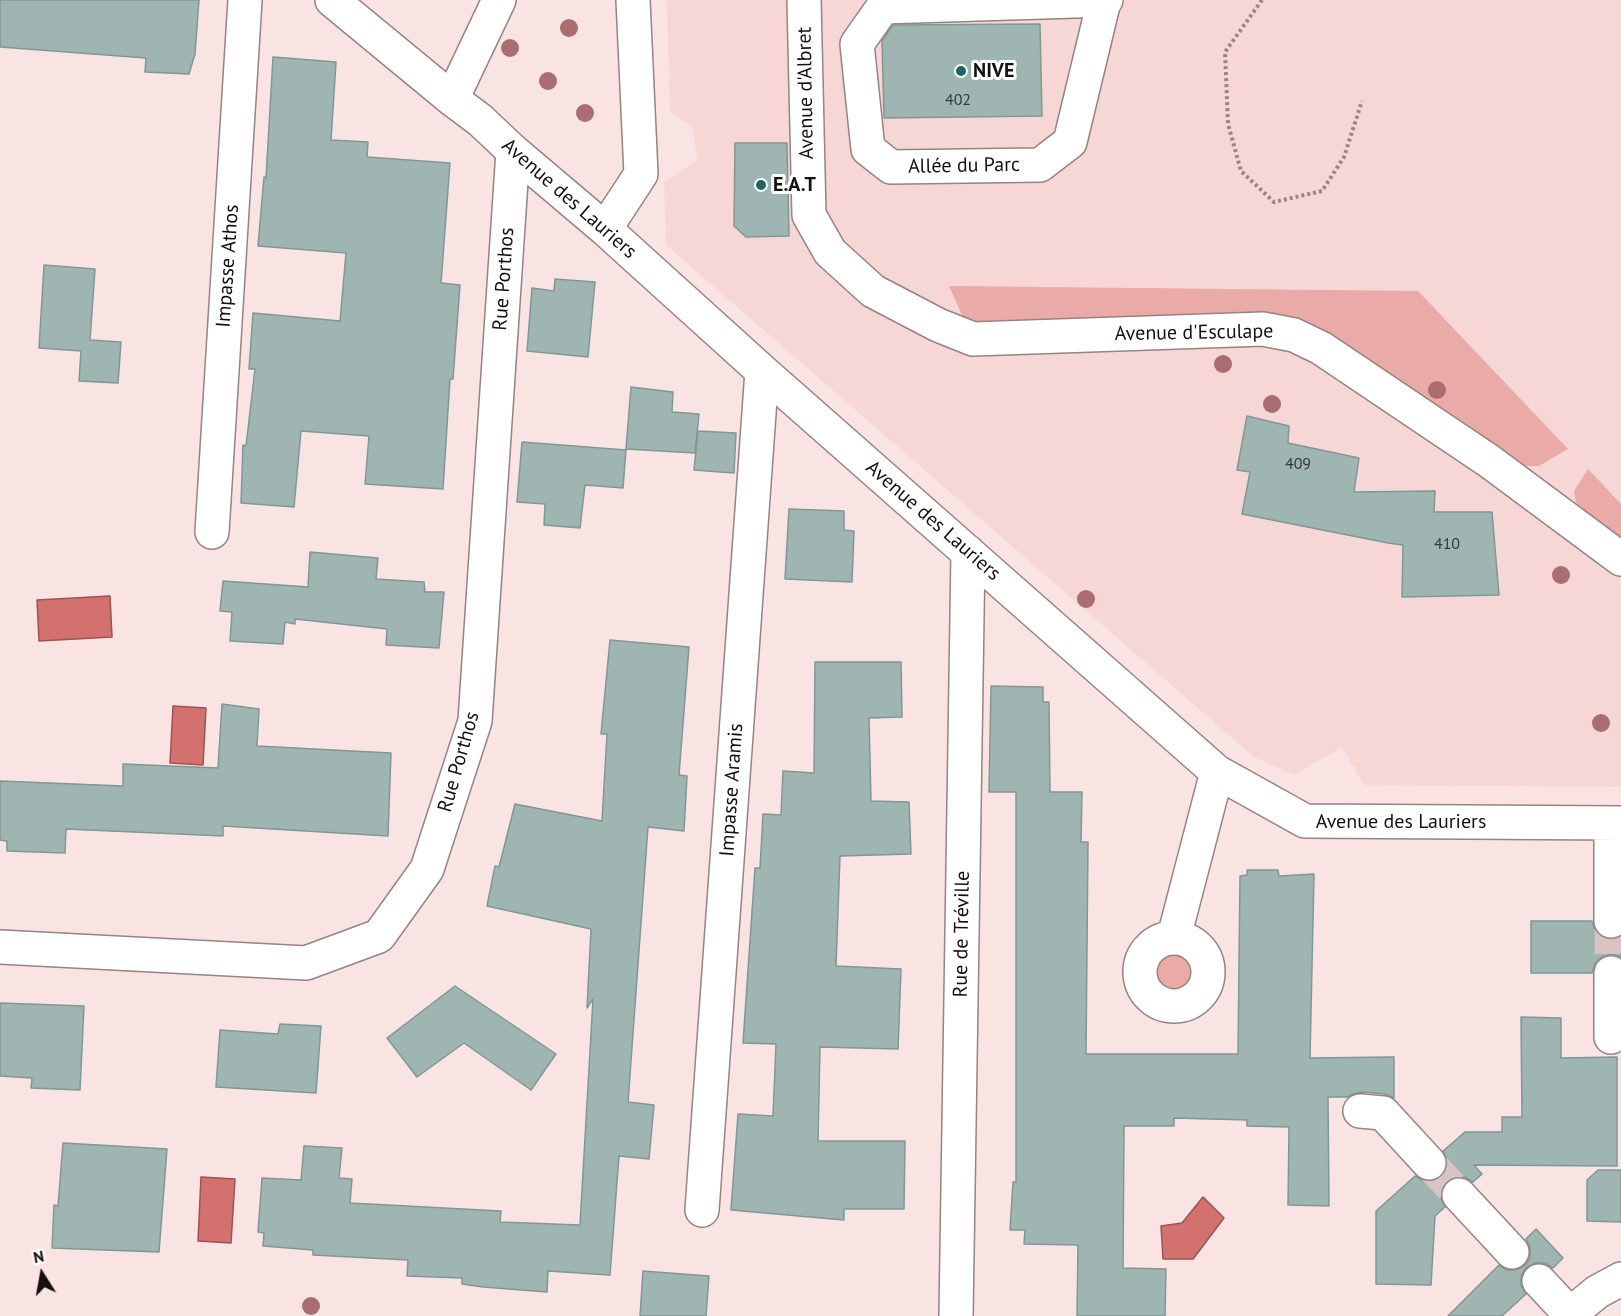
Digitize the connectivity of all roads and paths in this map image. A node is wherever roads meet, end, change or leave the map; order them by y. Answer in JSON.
{"nodes":[{"id":1,"x":245,"y":0,"type":"edge"},
{"id":2,"x":332,"y":0,"type":"edge"},
{"id":3,"x":499,"y":0,"type":"edge"},
{"id":4,"x":633,"y":0,"type":"edge"},
{"id":5,"x":804,"y":0,"type":"edge"},
{"id":6,"x":1262,"y":0,"type":"edge"},
{"id":7,"x":1105,"y":1,"type":"edge"},
{"id":8,"x":452,"y":99,"type":"junction"},
{"id":9,"x":1362,"y":101,"type":"dead end"},
{"id":10,"x":513,"y":151,"type":"junction"},
{"id":11,"x":605,"y":229,"type":"junction"},
{"id":12,"x":830,"y":252,"type":"joint"},
{"id":13,"x":762,"y":371,"type":"junction"},
{"id":14,"x":212,"y":532,"type":"dead end"},
{"id":15,"x":968,"y":552,"type":"junction"},
{"id":16,"x":1621,"y":559,"type":"edge"},
{"id":17,"x":1217,"y":772,"type":"junction"},
{"id":18,"x":1616,"y":823,"type":"edge"},
{"id":19,"x":1611,"y":921,"type":"tunnel mouth"},
{"id":20,"x":1174,"y":937,"type":"dead end"},
{"id":21,"x":0,"y":948,"type":"edge"},
{"id":22,"x":1611,"y":973,"type":"tunnel mouth"},
{"id":23,"x":1611,"y":1037,"type":"dead end"},
{"id":24,"x":1360,"y":1111,"type":"dead end"},
{"id":25,"x":1429,"y":1163,"type":"tunnel mouth"},
{"id":26,"x":1459,"y":1195,"type":"tunnel mouth"},
{"id":27,"x":702,"y":1210,"type":"dead end"},
{"id":28,"x":1512,"y":1252,"type":"dead end"},
{"id":29,"x":1621,"y":1279,"type":"edge"},
{"id":30,"x":1539,"y":1281,"type":"dead end"},
{"id":31,"x":1568,"y":1315,"type":"edge"},
{"id":32,"x":956,"y":1316,"type":"edge"}],
"edges":[{"from":1,"to":14,"type":"street","name":"Impasse Athos"},
{"from":2,"to":8,"type":"street","name":"Avenue des Lauriers"},
{"from":3,"to":8,"type":"street"},
{"from":4,"to":11,"type":"street"},
{"from":5,"to":12,"type":"street","name":"Avenue d'Albret"},
{"from":6,"to":9,"type":"path"},
{"from":7,"to":7,"type":"street","name":"Allée du Parc"},
{"from":8,"to":10,"type":"street","name":"Avenue des Lauriers"},
{"from":10,"to":11,"type":"street","name":"Avenue des Lauriers"},
{"from":10,"to":21,"type":"street","name":"Rue Porthos"},
{"from":11,"to":13,"type":"street","name":"Avenue des Lauriers"},
{"from":12,"to":16,"type":"street","name":"Avenue d'Esculape"},
{"from":13,"to":15,"type":"street","name":"Avenue des Lauriers"},
{"from":13,"to":27,"type":"street","name":"Impasse Aramis"},
{"from":15,"to":17,"type":"street","name":"Avenue des Lauriers"},
{"from":15,"to":32,"type":"street","name":"Rue de Tréville"},
{"from":17,"to":18,"type":"street","name":"Avenue des Lauriers"},
{"from":17,"to":20,"type":"street"},
{"from":18,"to":19,"type":"street"},
{"from":22,"to":23,"type":"street"},
{"from":24,"to":25,"type":"street"},
{"from":26,"to":28,"type":"street"},
{"from":29,"to":31,"type":"street"},
{"from":30,"to":31,"type":"street"}]}
